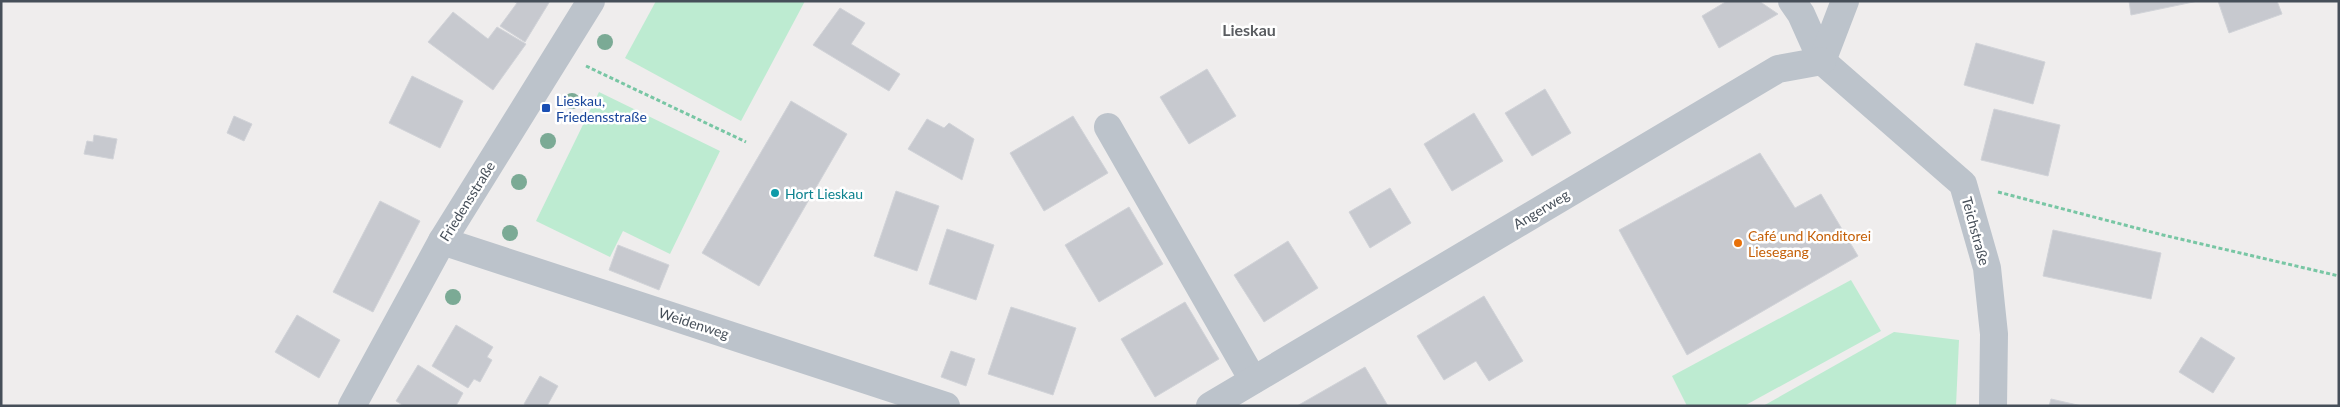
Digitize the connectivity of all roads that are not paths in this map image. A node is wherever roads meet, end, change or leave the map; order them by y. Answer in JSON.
{"nodes":[{"id":1,"x":591,"y":1,"type":"edge"},
{"id":2,"x":1792,"y":1,"type":"edge"},
{"id":3,"x":1845,"y":1,"type":"edge"},
{"id":4,"x":1822,"y":61,"type":"junction"},
{"id":5,"x":1108,"y":126,"type":"dead end"},
{"id":6,"x":442,"y":241,"type":"junction"},
{"id":7,"x":1253,"y":380,"type":"junction"},
{"id":8,"x":352,"y":406,"type":"edge"},
{"id":9,"x":946,"y":406,"type":"edge"},
{"id":10,"x":1210,"y":406,"type":"edge"},
{"id":11,"x":1992,"y":406,"type":"edge"}],
"edges":[{"from":1,"to":6,"type":"street","name":"Friedensstraße"},
{"from":2,"to":4,"type":"street"},
{"from":3,"to":4,"type":"street"},
{"from":4,"to":7,"type":"street","name":"Angerweg"},
{"from":4,"to":11,"type":"street","name":"Teichstraße"},
{"from":5,"to":7,"type":"street"},
{"from":6,"to":8,"type":"street","name":"Friedensstraße"},
{"from":6,"to":9,"type":"street","name":"Weidenweg"},
{"from":7,"to":10,"type":"street","name":"Angerweg"}]}
